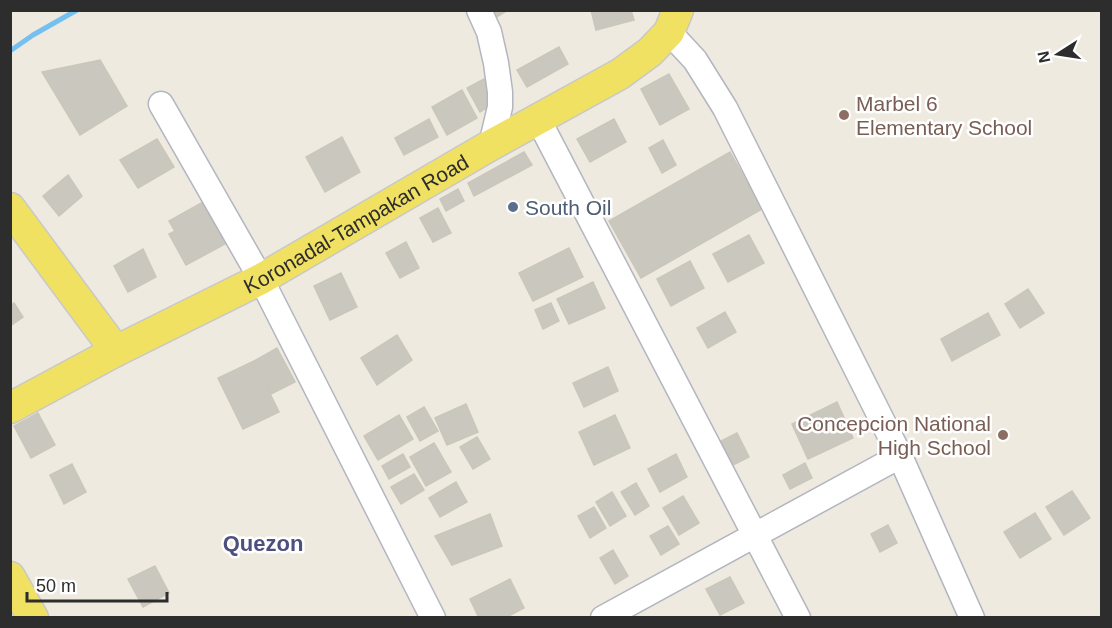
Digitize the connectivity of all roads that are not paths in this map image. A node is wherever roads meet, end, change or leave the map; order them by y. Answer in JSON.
{"nodes":[{"id":1,"x":479,"y":10,"type":"edge"},
{"id":2,"x":674,"y":21,"type":"edge"},
{"id":3,"x":161,"y":104,"type":"dead end"},
{"id":4,"x":538,"y":120,"type":"junction"},
{"id":5,"x":491,"y":145,"type":"junction"},
{"id":6,"x":10,"y":208,"type":"edge"},
{"id":7,"x":261,"y":279,"type":"junction"},
{"id":8,"x":116,"y":351,"type":"junction"},
{"id":9,"x":10,"y":408,"type":"edge"},
{"id":10,"x":900,"y":456,"type":"junction"},
{"id":11,"x":755,"y":535,"type":"junction"},
{"id":12,"x":10,"y":577,"type":"edge"},
{"id":13,"x":33,"y":618,"type":"edge"},
{"id":14,"x":433,"y":618,"type":"edge"},
{"id":15,"x":603,"y":618,"type":"edge"},
{"id":16,"x":798,"y":618,"type":"edge"},
{"id":17,"x":972,"y":618,"type":"edge"}],
"edges":[{"from":1,"to":5,"type":"street"},
{"from":2,"to":4,"type":"main road","name":"Koronadal-Tampakan Road"},
{"from":2,"to":10,"type":"street"},
{"from":3,"to":7,"type":"street"},
{"from":4,"to":5,"type":"main road","name":"Koronadal-Tampakan Road"},
{"from":4,"to":11,"type":"street"},
{"from":5,"to":7,"type":"main road","name":"Koronadal-Tampakan Road"},
{"from":6,"to":8,"type":"main road"},
{"from":7,"to":8,"type":"main road","name":"Koronadal-Tampakan Road"},
{"from":7,"to":14,"type":"street"},
{"from":8,"to":9,"type":"main road","name":"Koronadal-Tampakan Road"},
{"from":10,"to":11,"type":"street"},
{"from":10,"to":17,"type":"street"},
{"from":11,"to":15,"type":"street"},
{"from":11,"to":16,"type":"street"},
{"from":12,"to":13,"type":"main road"}]}
